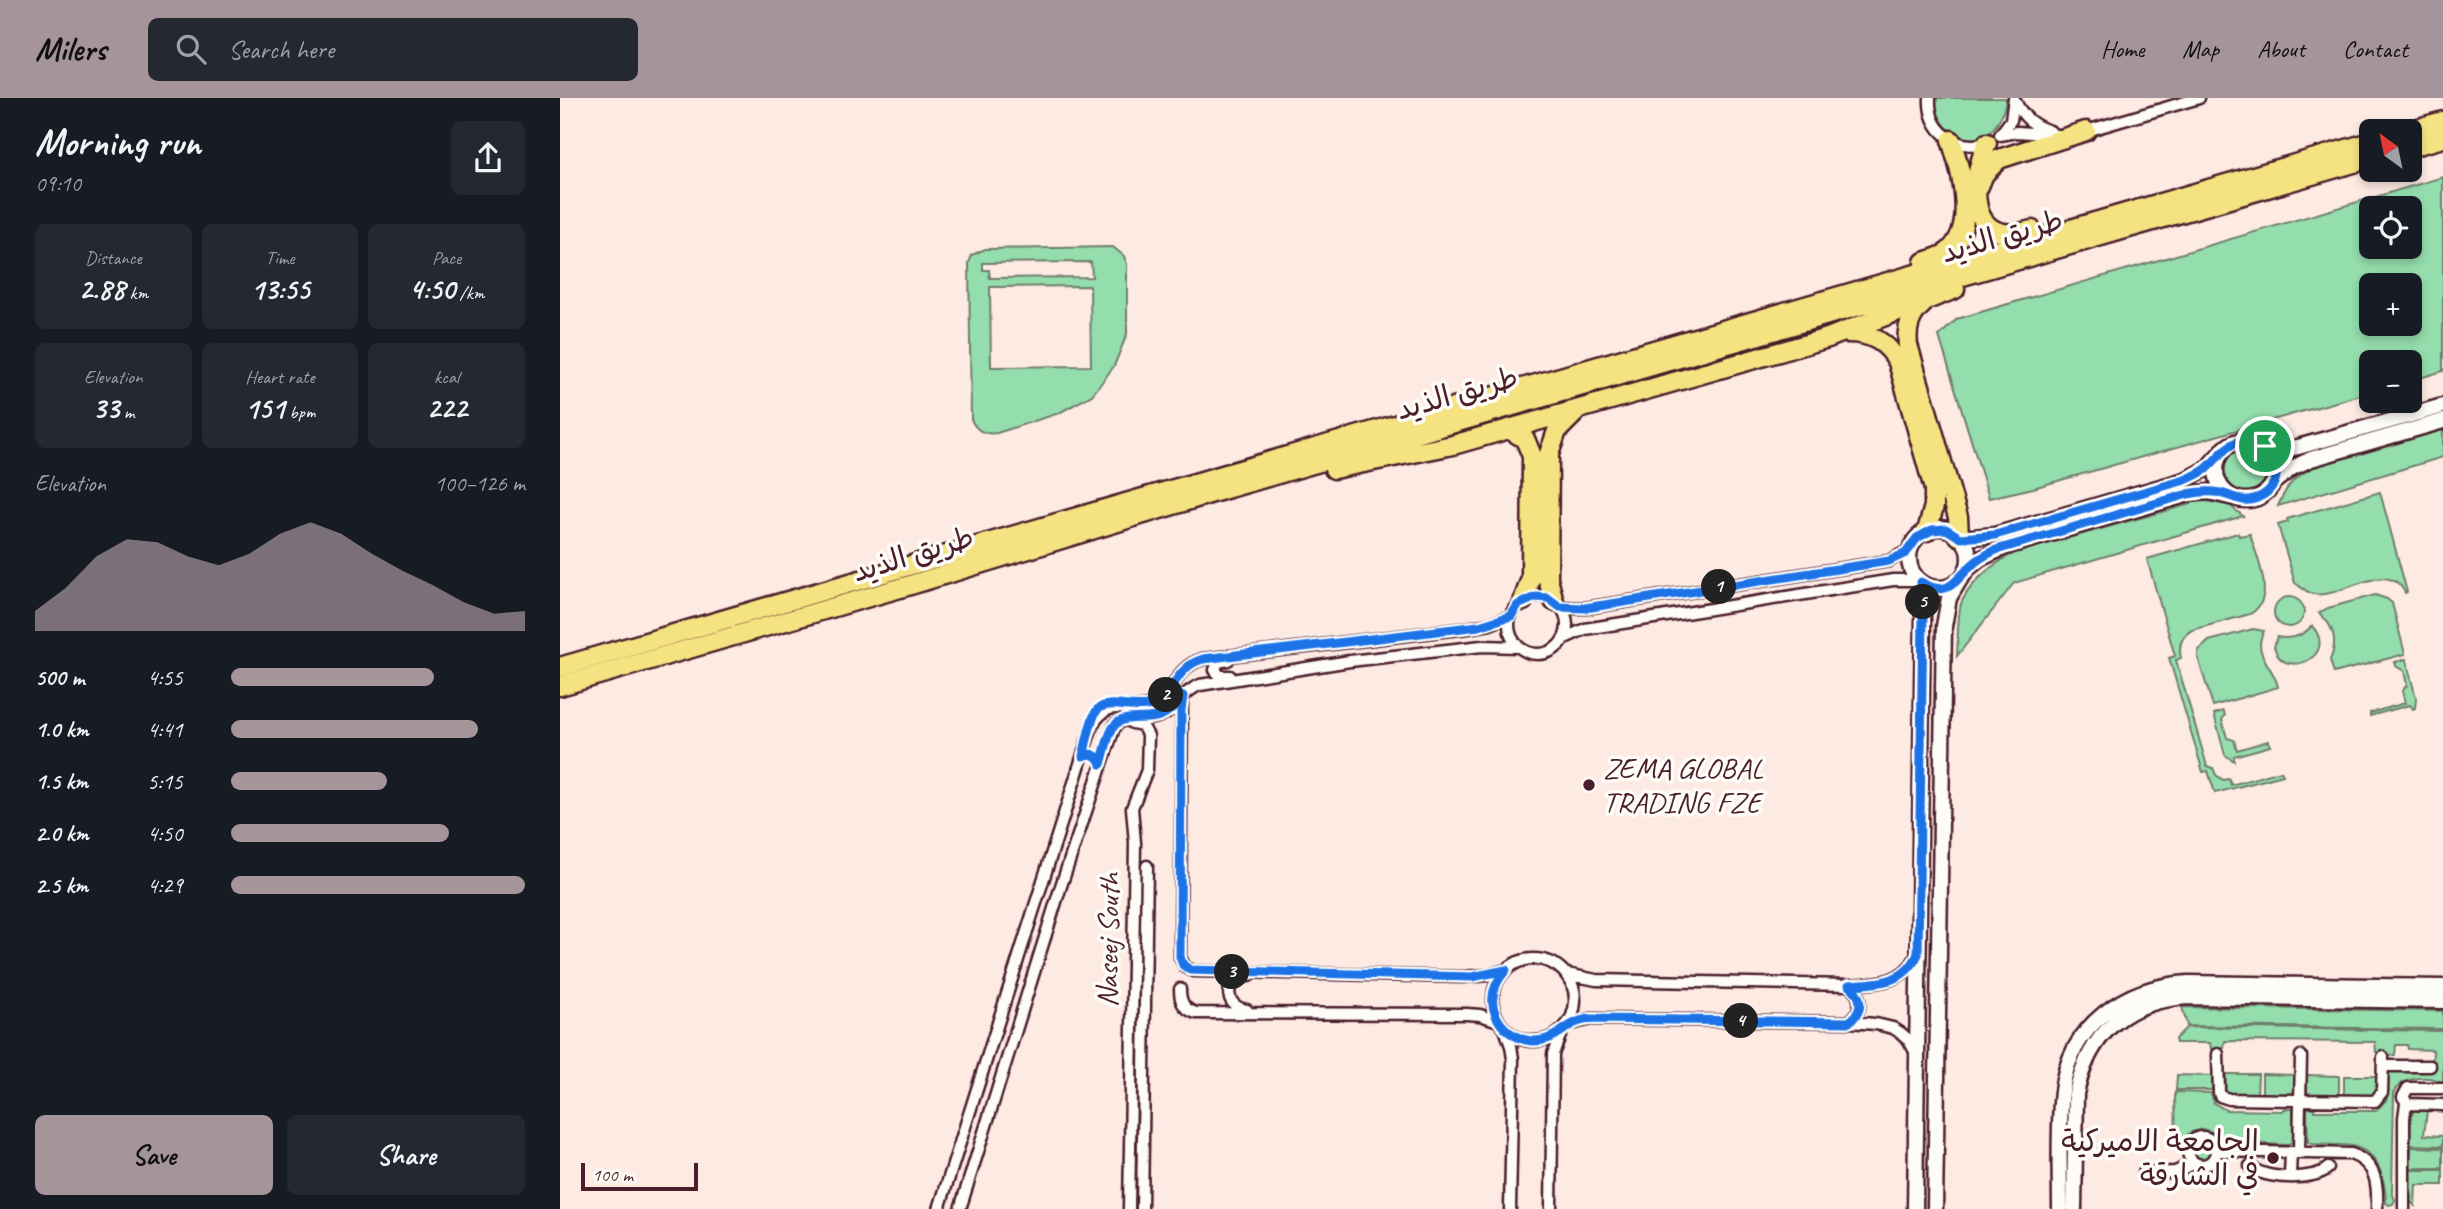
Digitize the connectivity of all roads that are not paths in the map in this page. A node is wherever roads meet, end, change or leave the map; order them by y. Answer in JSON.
{"nodes":[{"id":1,"x":1930,"y":98,"type":"edge"},
{"id":2,"x":2199,"y":98,"type":"edge"},
{"id":3,"x":2014,"y":99,"type":"edge"},
{"id":4,"x":2443,"y":121,"type":"edge"},
{"id":5,"x":2422,"y":127,"type":"edge"},
{"id":6,"x":2078,"y":132,"type":"junction"},
{"id":7,"x":2443,"y":138,"type":"edge"},
{"id":8,"x":1994,"y":139,"type":"junction"},
{"id":9,"x":1951,"y":141,"type":"junction"},
{"id":10,"x":2422,"y":144,"type":"edge"},
{"id":11,"x":2359,"y":145,"type":"edge"},
{"id":12,"x":2359,"y":161,"type":"edge"},
{"id":13,"x":1976,"y":192,"type":"junction"},
{"id":14,"x":2148,"y":207,"type":"junction"},
{"id":15,"x":2008,"y":263,"type":"junction"},
{"id":16,"x":1838,"y":297,"type":"junction"},
{"id":17,"x":1929,"y":299,"type":"junction"},
{"id":18,"x":1828,"y":338,"type":"junction"},
{"id":19,"x":2443,"y":406,"type":"edge"},
{"id":20,"x":1580,"y":408,"type":"junction"},
{"id":21,"x":2443,"y":421,"type":"edge"},
{"id":22,"x":1509,"y":429,"type":"junction"},
{"id":23,"x":2265,"y":446,"type":"junction"},
{"id":24,"x":2223,"y":450,"type":"junction"},
{"id":25,"x":2274,"y":482,"type":"junction"},
{"id":26,"x":1226,"y":489,"type":"junction"},
{"id":27,"x":2230,"y":496,"type":"junction"},
{"id":28,"x":1927,"y":531,"type":"junction"},
{"id":29,"x":1960,"y":537,"type":"junction"},
{"id":30,"x":1911,"y":549,"type":"junction"},
{"id":31,"x":1963,"y":576,"type":"junction"},
{"id":32,"x":1920,"y":581,"type":"junction"},
{"id":33,"x":1524,"y":601,"type":"junction"},
{"id":34,"x":1557,"y":604,"type":"junction"},
{"id":35,"x":1511,"y":616,"type":"junction"},
{"id":36,"x":1563,"y":639,"type":"junction"},
{"id":37,"x":1519,"y":647,"type":"junction"},
{"id":38,"x":1248,"y":653,"type":"junction"},
{"id":39,"x":560,"y":667,"type":"edge"},
{"id":40,"x":1250,"y":677,"type":"junction"},
{"id":41,"x":560,"y":686,"type":"edge"},
{"id":42,"x":1183,"y":696,"type":"junction"},
{"id":43,"x":1107,"y":746,"type":"junction"},
{"id":44,"x":1083,"y":756,"type":"junction"},
{"id":45,"x":1101,"y":764,"type":"junction"},
{"id":46,"x":1147,"y":866,"type":"dead end"},
{"id":47,"x":1918,"y":954,"type":"junction"},
{"id":48,"x":1506,"y":970,"type":"junction"},
{"id":49,"x":1268,"y":972,"type":"junction"},
{"id":50,"x":1567,"y":974,"type":"junction"},
{"id":51,"x":1849,"y":985,"type":"junction"},
{"id":52,"x":2443,"y":986,"type":"edge"},
{"id":53,"x":1180,"y":989,"type":"dead end"},
{"id":54,"x":2443,"y":1000,"type":"edge"},
{"id":55,"x":1265,"y":1013,"type":"junction"},
{"id":56,"x":1849,"y":1022,"type":"junction"},
{"id":57,"x":1501,"y":1025,"type":"junction"},
{"id":58,"x":1565,"y":1028,"type":"junction"},
{"id":59,"x":2218,"y":1054,"type":"dead end"},
{"id":60,"x":1917,"y":1055,"type":"junction"},
{"id":61,"x":2301,"y":1056,"type":"dead end"},
{"id":62,"x":2430,"y":1066,"type":"dead end"},
{"id":63,"x":2443,"y":1088,"type":"edge"},
{"id":64,"x":2300,"y":1100,"type":"junction"},
{"id":65,"x":2406,"y":1102,"type":"junction"},
{"id":66,"x":2443,"y":1105,"type":"edge"},
{"id":67,"x":2217,"y":1151,"type":"junction"},
{"id":68,"x":2295,"y":1152,"type":"junction"},
{"id":69,"x":2195,"y":1163,"type":"junction"},
{"id":70,"x":2250,"y":1166,"type":"dead end"},
{"id":71,"x":2328,"y":1168,"type":"dead end"},
{"id":72,"x":2144,"y":1173,"type":"dead end"},
{"id":73,"x":2290,"y":1175,"type":"junction"},
{"id":74,"x":939,"y":1209,"type":"edge"},
{"id":75,"x":960,"y":1209,"type":"edge"},
{"id":76,"x":1129,"y":1209,"type":"edge"},
{"id":77,"x":1142,"y":1209,"type":"edge"},
{"id":78,"x":1510,"y":1209,"type":"edge"},
{"id":79,"x":1551,"y":1209,"type":"edge"},
{"id":80,"x":1915,"y":1209,"type":"edge"},
{"id":81,"x":1935,"y":1209,"type":"edge"},
{"id":82,"x":2060,"y":1209,"type":"edge"},
{"id":83,"x":2074,"y":1209,"type":"edge"},
{"id":84,"x":2377,"y":1209,"type":"edge"},
{"id":85,"x":2404,"y":1209,"type":"edge"}],
"edges":[{"from":1,"to":9,"type":"street"},
{"from":2,"to":6,"type":"street"},
{"from":3,"to":6,"type":"street"},
{"from":3,"to":8,"type":"street"},
{"from":4,"to":5,"type":"highway"},
{"from":6,"to":8,"type":"street"},
{"from":6,"to":13,"type":"highway"},
{"from":7,"to":10,"type":"highway"},
{"from":8,"to":9,"type":"street"},
{"from":8,"to":13,"type":"highway"},
{"from":9,"to":16,"type":"highway"},
{"from":11,"to":14,"type":"highway","name":"طريق الذيد"},
{"from":12,"to":15,"type":"highway","name":"طريق الذيد"},
{"from":13,"to":14,"type":"highway"},
{"from":14,"to":16,"type":"highway","name":"طريق الذيد"},
{"from":15,"to":17,"type":"highway"},
{"from":15,"to":26,"type":"highway","name":"طريق الذيد"},
{"from":16,"to":39,"type":"highway","name":"طريق الذيد"},
{"from":17,"to":18,"type":"highway"},
{"from":17,"to":29,"type":"highway"},
{"from":18,"to":20,"type":"highway"},
{"from":18,"to":28,"type":"highway"},
{"from":19,"to":23,"type":"street"},
{"from":20,"to":22,"type":"highway"},
{"from":20,"to":34,"type":"highway"},
{"from":21,"to":25,"type":"street"},
{"from":22,"to":26,"type":"highway"},
{"from":22,"to":33,"type":"highway"},
{"from":23,"to":24,"type":"street"},
{"from":23,"to":25,"type":"street"},
{"from":24,"to":27,"type":"street"},
{"from":24,"to":29,"type":"street"},
{"from":25,"to":27,"type":"street"},
{"from":26,"to":41,"type":"highway","name":"طريق الذيد"},
{"from":27,"to":31,"type":"street"},
{"from":28,"to":29,"type":"street"},
{"from":28,"to":30,"type":"street"},
{"from":29,"to":31,"type":"street"},
{"from":30,"to":32,"type":"street"},
{"from":30,"to":34,"type":"street"},
{"from":31,"to":32,"type":"street"},
{"from":31,"to":81,"type":"street"},
{"from":32,"to":36,"type":"street"},
{"from":32,"to":47,"type":"street"},
{"from":33,"to":34,"type":"street"},
{"from":33,"to":35,"type":"street"},
{"from":34,"to":36,"type":"street"},
{"from":35,"to":37,"type":"street"},
{"from":35,"to":38,"type":"street"},
{"from":36,"to":37,"type":"street"},
{"from":37,"to":40,"type":"street"},
{"from":38,"to":40,"type":"street"},
{"from":38,"to":44,"type":"street"},
{"from":40,"to":42,"type":"street"},
{"from":42,"to":43,"type":"street"},
{"from":42,"to":49,"type":"street"},
{"from":43,"to":45,"type":"street"},
{"from":43,"to":76,"type":"street","name":"Naseej South"},
{"from":44,"to":45,"type":"street"},
{"from":44,"to":74,"type":"street"},
{"from":45,"to":75,"type":"street"},
{"from":46,"to":77,"type":"street"},
{"from":47,"to":51,"type":"street"},
{"from":47,"to":60,"type":"street"},
{"from":48,"to":49,"type":"street"},
{"from":48,"to":50,"type":"street"},
{"from":48,"to":57,"type":"street"},
{"from":49,"to":55,"type":"street"},
{"from":50,"to":51,"type":"street"},
{"from":50,"to":58,"type":"street"},
{"from":51,"to":56,"type":"street"},
{"from":52,"to":82,"type":"street"},
{"from":53,"to":55,"type":"street"},
{"from":54,"to":83,"type":"street"},
{"from":55,"to":57,"type":"street"},
{"from":56,"to":58,"type":"street"},
{"from":56,"to":60,"type":"street"},
{"from":57,"to":58,"type":"street"},
{"from":57,"to":78,"type":"street"},
{"from":58,"to":79,"type":"street"},
{"from":59,"to":64,"type":"street"},
{"from":60,"to":80,"type":"street"},
{"from":61,"to":64,"type":"street"},
{"from":62,"to":64,"type":"street"},
{"from":63,"to":65,"type":"street"},
{"from":64,"to":68,"type":"street"},
{"from":65,"to":66,"type":"street"},
{"from":65,"to":85,"type":"street"},
{"from":67,"to":68,"type":"street"},
{"from":67,"to":69,"type":"street"},
{"from":67,"to":69,"type":"street"},
{"from":68,"to":73,"type":"street"},
{"from":68,"to":84,"type":"street"},
{"from":69,"to":72,"type":"street"},
{"from":70,"to":73,"type":"street"},
{"from":71,"to":73,"type":"street"}]}
